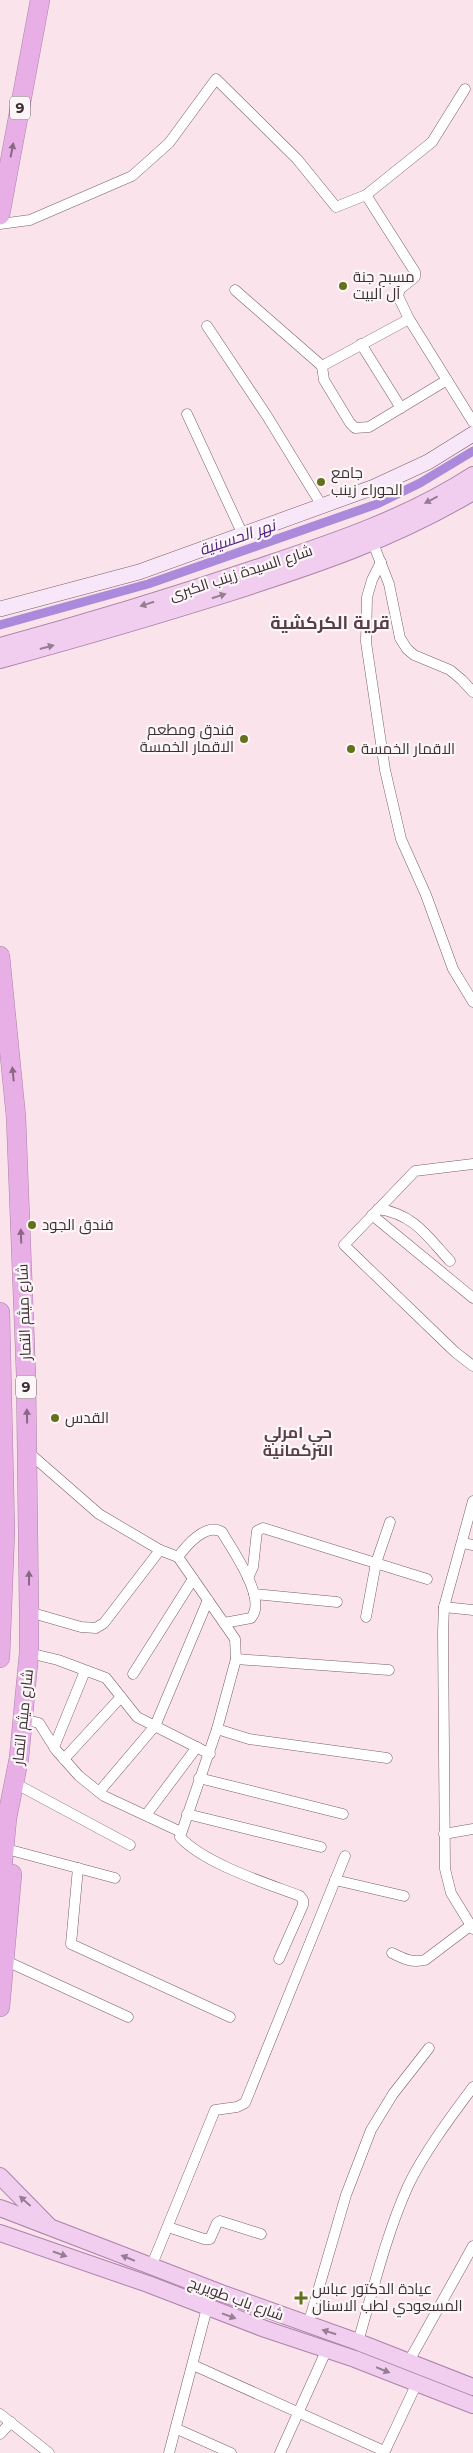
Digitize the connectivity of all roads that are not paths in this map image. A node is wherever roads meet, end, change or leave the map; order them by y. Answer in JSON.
{"nodes":[{"id":1,"x":40,"y":0,"type":"edge"},
{"id":2,"x":465,"y":89,"type":"dead end"},
{"id":3,"x":366,"y":195,"type":"junction"},
{"id":4,"x":0,"y":215,"type":"edge"},
{"id":5,"x":0,"y":224,"type":"edge"},
{"id":6,"x":235,"y":290,"type":"dead end"},
{"id":7,"x":409,"y":319,"type":"junction"},
{"id":8,"x":207,"y":326,"type":"dead end"},
{"id":9,"x":361,"y":344,"type":"junction"},
{"id":10,"x":322,"y":366,"type":"junction"},
{"id":11,"x":447,"y":380,"type":"junction"},
{"id":12,"x":401,"y":408,"type":"junction"},
{"id":13,"x":187,"y":414,"type":"dead end"},
{"id":14,"x":473,"y":422,"type":"edge"},
{"id":15,"x":473,"y":434,"type":"edge"},
{"id":16,"x":473,"y":475,"type":"edge"},
{"id":17,"x":473,"y":492,"type":"edge"},
{"id":18,"x":322,"y":506,"type":"junction"},
{"id":19,"x":243,"y":535,"type":"junction"},
{"id":20,"x":371,"y":537,"type":"junction"},
{"id":21,"x":381,"y":562,"type":"junction"},
{"id":22,"x":0,"y":608,"type":"edge"},
{"id":23,"x":0,"y":646,"type":"edge"},
{"id":24,"x":0,"y":660,"type":"edge"},
{"id":25,"x":473,"y":692,"type":"edge"},
{"id":26,"x":0,"y":956,"type":"edge"},
{"id":27,"x":473,"y":1002,"type":"edge"},
{"id":28,"x":16,"y":1116,"type":"junction"},
{"id":29,"x":0,"y":1127,"type":"edge"},
{"id":30,"x":0,"y":1147,"type":"edge"},
{"id":31,"x":18,"y":1158,"type":"junction"},
{"id":32,"x":473,"y":1164,"type":"edge"},
{"id":33,"x":375,"y":1212,"type":"junction"},
{"id":34,"x":450,"y":1261,"type":"dead end"},
{"id":35,"x":473,"y":1298,"type":"edge"},
{"id":36,"x":0,"y":1321,"type":"edge"},
{"id":37,"x":473,"y":1366,"type":"edge"},
{"id":38,"x":2,"y":1429,"type":"edge"},
{"id":39,"x":27,"y":1451,"type":"junction"},
{"id":40,"x":4,"y":1497,"type":"junction"},
{"id":41,"x":27,"y":1500,"type":"junction"},
{"id":42,"x":473,"y":1500,"type":"edge"},
{"id":43,"x":390,"y":1522,"type":"dead end"},
{"id":44,"x":5,"y":1531,"type":"junction"},
{"id":45,"x":29,"y":1531,"type":"junction"},
{"id":46,"x":468,"y":1544,"type":"edge"},
{"id":47,"x":160,"y":1550,"type":"junction"},
{"id":48,"x":178,"y":1557,"type":"junction"},
{"id":49,"x":376,"y":1563,"type":"junction"},
{"id":50,"x":248,"y":1578,"type":"junction"},
{"id":51,"x":193,"y":1579,"type":"junction"},
{"id":52,"x":427,"y":1579,"type":"dead end"},
{"id":53,"x":254,"y":1594,"type":"junction"},
{"id":54,"x":208,"y":1600,"type":"junction"},
{"id":55,"x":337,"y":1602,"type":"dead end"},
{"id":56,"x":444,"y":1607,"type":"junction"},
{"id":57,"x":473,"y":1610,"type":"edge"},
{"id":58,"x":29,"y":1612,"type":"junction"},
{"id":59,"x":366,"y":1617,"type":"dead end"},
{"id":60,"x":224,"y":1623,"type":"junction"},
{"id":61,"x":29,"y":1653,"type":"junction"},
{"id":62,"x":0,"y":1658,"type":"edge"},
{"id":63,"x":236,"y":1659,"type":"junction"},
{"id":64,"x":389,"y":1670,"type":"dead end"},
{"id":65,"x":86,"y":1671,"type":"junction"},
{"id":66,"x":133,"y":1674,"type":"dead end"},
{"id":67,"x":121,"y":1697,"type":"junction"},
{"id":68,"x":23,"y":1719,"type":"junction"},
{"id":69,"x":155,"y":1726,"type":"junction"},
{"id":70,"x":217,"y":1729,"type":"junction"},
{"id":71,"x":54,"y":1748,"type":"junction"},
{"id":72,"x":197,"y":1748,"type":"junction"},
{"id":73,"x":210,"y":1754,"type":"junction"},
{"id":74,"x":19,"y":1758,"type":"junction"},
{"id":75,"x":387,"y":1758,"type":"dead end"},
{"id":76,"x":64,"y":1759,"type":"junction"},
{"id":77,"x":199,"y":1778,"type":"junction"},
{"id":78,"x":20,"y":1786,"type":"junction"},
{"id":79,"x":99,"y":1792,"type":"junction"},
{"id":80,"x":187,"y":1814,"type":"junction"},
{"id":81,"x":343,"y":1814,"type":"dead end"},
{"id":82,"x":146,"y":1815,"type":"junction"},
{"id":83,"x":473,"y":1828,"type":"edge"},
{"id":84,"x":180,"y":1832,"type":"junction"},
{"id":85,"x":444,"y":1834,"type":"junction"},
{"id":86,"x":130,"y":1845,"type":"dead end"},
{"id":87,"x":321,"y":1847,"type":"dead end"},
{"id":88,"x":14,"y":1852,"type":"junction"},
{"id":89,"x":345,"y":1856,"type":"dead end"},
{"id":90,"x":78,"y":1868,"type":"junction"},
{"id":91,"x":115,"y":1878,"type":"dead end"},
{"id":92,"x":335,"y":1880,"type":"junction"},
{"id":93,"x":0,"y":1891,"type":"edge"},
{"id":94,"x":404,"y":1896,"type":"dead end"},
{"id":95,"x":471,"y":1927,"type":"edge"},
{"id":96,"x":392,"y":1953,"type":"dead end"},
{"id":97,"x":279,"y":1959,"type":"dead end"},
{"id":98,"x":4,"y":1960,"type":"junction"},
{"id":99,"x":0,"y":2008,"type":"edge"},
{"id":100,"x":128,"y":2017,"type":"dead end"},
{"id":101,"x":230,"y":2017,"type":"dead end"},
{"id":102,"x":429,"y":2048,"type":"dead end"},
{"id":103,"x":473,"y":2087,"type":"edge"},
{"id":104,"x":0,"y":2176,"type":"edge"},
{"id":105,"x":0,"y":2208,"type":"edge"},
{"id":106,"x":168,"y":2226,"type":"junction"},
{"id":107,"x":50,"y":2227,"type":"junction"},
{"id":108,"x":261,"y":2234,"type":"dead end"},
{"id":109,"x":5,"y":2236,"type":"edge"},
{"id":110,"x":473,"y":2246,"type":"edge"},
{"id":111,"x":152,"y":2267,"type":"junction"},
{"id":112,"x":207,"y":2308,"type":"junction"},
{"id":113,"x":308,"y":2325,"type":"junction"},
{"id":114,"x":358,"y":2342,"type":"junction"},
{"id":115,"x":327,"y":2350,"type":"junction"},
{"id":116,"x":409,"y":2362,"type":"junction"},
{"id":117,"x":193,"y":2365,"type":"junction"},
{"id":118,"x":445,"y":2376,"type":"junction"},
{"id":119,"x":417,"y":2383,"type":"junction"},
{"id":120,"x":473,"y":2386,"type":"edge"},
{"id":121,"x":439,"y":2392,"type":"junction"},
{"id":122,"x":469,"y":2403,"type":"edge"},
{"id":123,"x":299,"y":2412,"type":"junction"},
{"id":124,"x":0,"y":2414,"type":"edge"},
{"id":125,"x":10,"y":2422,"type":"junction"},
{"id":126,"x":177,"y":2429,"type":"junction"},
{"id":127,"x":0,"y":2434,"type":"edge"},
{"id":128,"x":384,"y":2452,"type":"edge"},
{"id":129,"x":49,"y":2453,"type":"edge"},
{"id":130,"x":169,"y":2453,"type":"edge"},
{"id":131,"x":231,"y":2453,"type":"edge"},
{"id":132,"x":280,"y":2453,"type":"edge"}],
"edges":[{"from":4,"to":1,"type":"highway","number":"9","one_way":true},
{"from":2,"to":3,"type":"street"},
{"from":3,"to":5,"type":"street"},
{"from":3,"to":7,"type":"street"},
{"from":6,"to":10,"type":"street"},
{"from":7,"to":9,"type":"street"},
{"from":7,"to":11,"type":"street"},
{"from":8,"to":18,"type":"street"},
{"from":9,"to":10,"type":"street"},
{"from":9,"to":12,"type":"street"},
{"from":10,"to":12,"type":"street"},
{"from":11,"to":12,"type":"street"},
{"from":11,"to":14,"type":"street"},
{"from":13,"to":19,"type":"street"},
{"from":15,"to":18,"type":"main road"},
{"from":16,"to":20,"type":"main road","name":"شارع السيدة زينب الكبرى","one_way":true},
{"from":17,"to":20,"type":"main road","name":"شارع السيدة زينب الكبرى"},
{"from":18,"to":19,"type":"main road"},
{"from":19,"to":22,"type":"main road"},
{"from":20,"to":21,"type":"street"},
{"from":20,"to":23,"type":"main road","name":"شارع السيدة زينب الكبرى","one_way":true},
{"from":24,"to":20,"type":"main road","name":"شارع السيدة زينب الكبرى","one_way":true},
{"from":21,"to":25,"type":"street"},
{"from":21,"to":27,"type":"street"},
{"from":28,"to":26,"type":"highway","name":"شارع ميثم التمار","number":"9","one_way":true},
{"from":28,"to":29,"type":"highway"},
{"from":28,"to":31,"type":"highway","name":"شارع ميثم التمار","number":"9"},
{"from":30,"to":31,"type":"highway"},
{"from":39,"to":31,"type":"highway","name":"شارع ميثم التمار","number":"9","one_way":true},
{"from":32,"to":33,"type":"street"},
{"from":33,"to":34,"type":"street"},
{"from":33,"to":35,"type":"street"},
{"from":33,"to":37,"type":"street"},
{"from":36,"to":38,"type":"highway","name":"شارع ميثم التمار","number":"9"},
{"from":38,"to":40,"type":"highway","name":"شارع ميثم التمار","number":"9"},
{"from":39,"to":41,"type":"highway","name":"شارع ميثم التمار","number":"9"},
{"from":39,"to":47,"type":"street"},
{"from":40,"to":41,"type":"highway"},
{"from":40,"to":44,"type":"highway","name":"شارع ميثم التمار","number":"9"},
{"from":41,"to":45,"type":"highway","name":"شارع ميثم التمار","number":"9"},
{"from":42,"to":46,"type":"street"},
{"from":43,"to":49,"type":"street"},
{"from":44,"to":45,"type":"highway"},
{"from":44,"to":62,"type":"highway","name":"شارع ميثم التمار","number":"9"},
{"from":58,"to":45,"type":"highway","name":"شارع ميثم التمار","number":"9","one_way":true},
{"from":46,"to":56,"type":"street"},
{"from":47,"to":48,"type":"street"},
{"from":47,"to":58,"type":"street"},
{"from":48,"to":50,"type":"street"},
{"from":48,"to":51,"type":"street"},
{"from":49,"to":50,"type":"street"},
{"from":49,"to":52,"type":"street"},
{"from":49,"to":59,"type":"street"},
{"from":50,"to":53,"type":"street"},
{"from":51,"to":54,"type":"street"},
{"from":51,"to":66,"type":"street"},
{"from":53,"to":55,"type":"street"},
{"from":53,"to":60,"type":"street"},
{"from":54,"to":60,"type":"street"},
{"from":54,"to":69,"type":"street"},
{"from":56,"to":57,"type":"street"},
{"from":56,"to":85,"type":"street"},
{"from":58,"to":61,"type":"highway","name":"شارع ميثم التمار","number":"9"},
{"from":60,"to":63,"type":"street"},
{"from":61,"to":65,"type":"street"},
{"from":61,"to":68,"type":"highway","name":"شارع ميثم التمار","number":"9"},
{"from":63,"to":64,"type":"street"},
{"from":63,"to":70,"type":"street"},
{"from":65,"to":67,"type":"street"},
{"from":65,"to":71,"type":"street"},
{"from":67,"to":69,"type":"street"},
{"from":67,"to":76,"type":"street"},
{"from":68,"to":71,"type":"street"},
{"from":68,"to":74,"type":"highway","name":"شارع ميثم التمار","number":"9"},
{"from":69,"to":72,"type":"street"},
{"from":69,"to":79,"type":"street"},
{"from":70,"to":73,"type":"street"},
{"from":70,"to":75,"type":"street"},
{"from":71,"to":76,"type":"street"},
{"from":72,"to":73,"type":"street"},
{"from":72,"to":82,"type":"street"},
{"from":73,"to":77,"type":"street"},
{"from":74,"to":78,"type":"highway"},
{"from":74,"to":93,"type":"highway","name":"شارع ميثم التمار","number":"9"},
{"from":76,"to":79,"type":"street"},
{"from":77,"to":80,"type":"street"},
{"from":77,"to":81,"type":"street"},
{"from":78,"to":86,"type":"street"},
{"from":78,"to":88,"type":"highway"},
{"from":79,"to":82,"type":"street"},
{"from":80,"to":84,"type":"street"},
{"from":80,"to":87,"type":"street"},
{"from":82,"to":84,"type":"street"},
{"from":83,"to":85,"type":"street"},
{"from":84,"to":97,"type":"street"},
{"from":85,"to":95,"type":"street"},
{"from":88,"to":90,"type":"street"},
{"from":88,"to":98,"type":"highway"},
{"from":89,"to":92,"type":"street"},
{"from":90,"to":91,"type":"street"},
{"from":90,"to":101,"type":"street"},
{"from":92,"to":94,"type":"street"},
{"from":92,"to":106,"type":"street"},
{"from":95,"to":96,"type":"street"},
{"from":98,"to":99,"type":"highway"},
{"from":98,"to":100,"type":"street"},
{"from":102,"to":113,"type":"street"},
{"from":103,"to":114,"type":"street"},
{"from":107,"to":104,"type":"main road","one_way":true},
{"from":105,"to":107,"type":"main road","name":"شارع باب طويريج"},
{"from":106,"to":108,"type":"street"},
{"from":106,"to":111,"type":"street"},
{"from":111,"to":107,"type":"main road","name":"شارع باب طويريج","one_way":true},
{"from":109,"to":112,"type":"main road","name":"شارع باب طويريج","one_way":true},
{"from":110,"to":116,"type":"street"},
{"from":111,"to":113,"type":"main road","name":"شارع باب طويريج"},
{"from":112,"to":115,"type":"main road","name":"شارع باب طويريج","one_way":true},
{"from":112,"to":117,"type":"street"},
{"from":114,"to":113,"type":"main road","name":"شارع باب طويريج","one_way":true},
{"from":114,"to":116,"type":"main road","name":"شارع باب طويريج"},
{"from":115,"to":119,"type":"main road","name":"شارع باب طويريج","one_way":true},
{"from":115,"to":123,"type":"street"},
{"from":116,"to":118,"type":"main road","name":"شارع باب طويريج"},
{"from":117,"to":123,"type":"street"},
{"from":117,"to":126,"type":"street"},
{"from":118,"to":120,"type":"main road","name":"شارع باب طويريج"},
{"from":118,"to":121,"type":"main road"},
{"from":119,"to":121,"type":"main road","name":"شارع باب طويريج"},
{"from":119,"to":128,"type":"street"},
{"from":120,"to":122,"type":"main road"},
{"from":121,"to":122,"type":"main road","name":"شارع باب طويريج"},
{"from":123,"to":128,"type":"street"},
{"from":123,"to":132,"type":"street"},
{"from":124,"to":125,"type":"street"},
{"from":125,"to":127,"type":"street"},
{"from":125,"to":129,"type":"street"},
{"from":126,"to":130,"type":"street"},
{"from":126,"to":131,"type":"street"}]}
